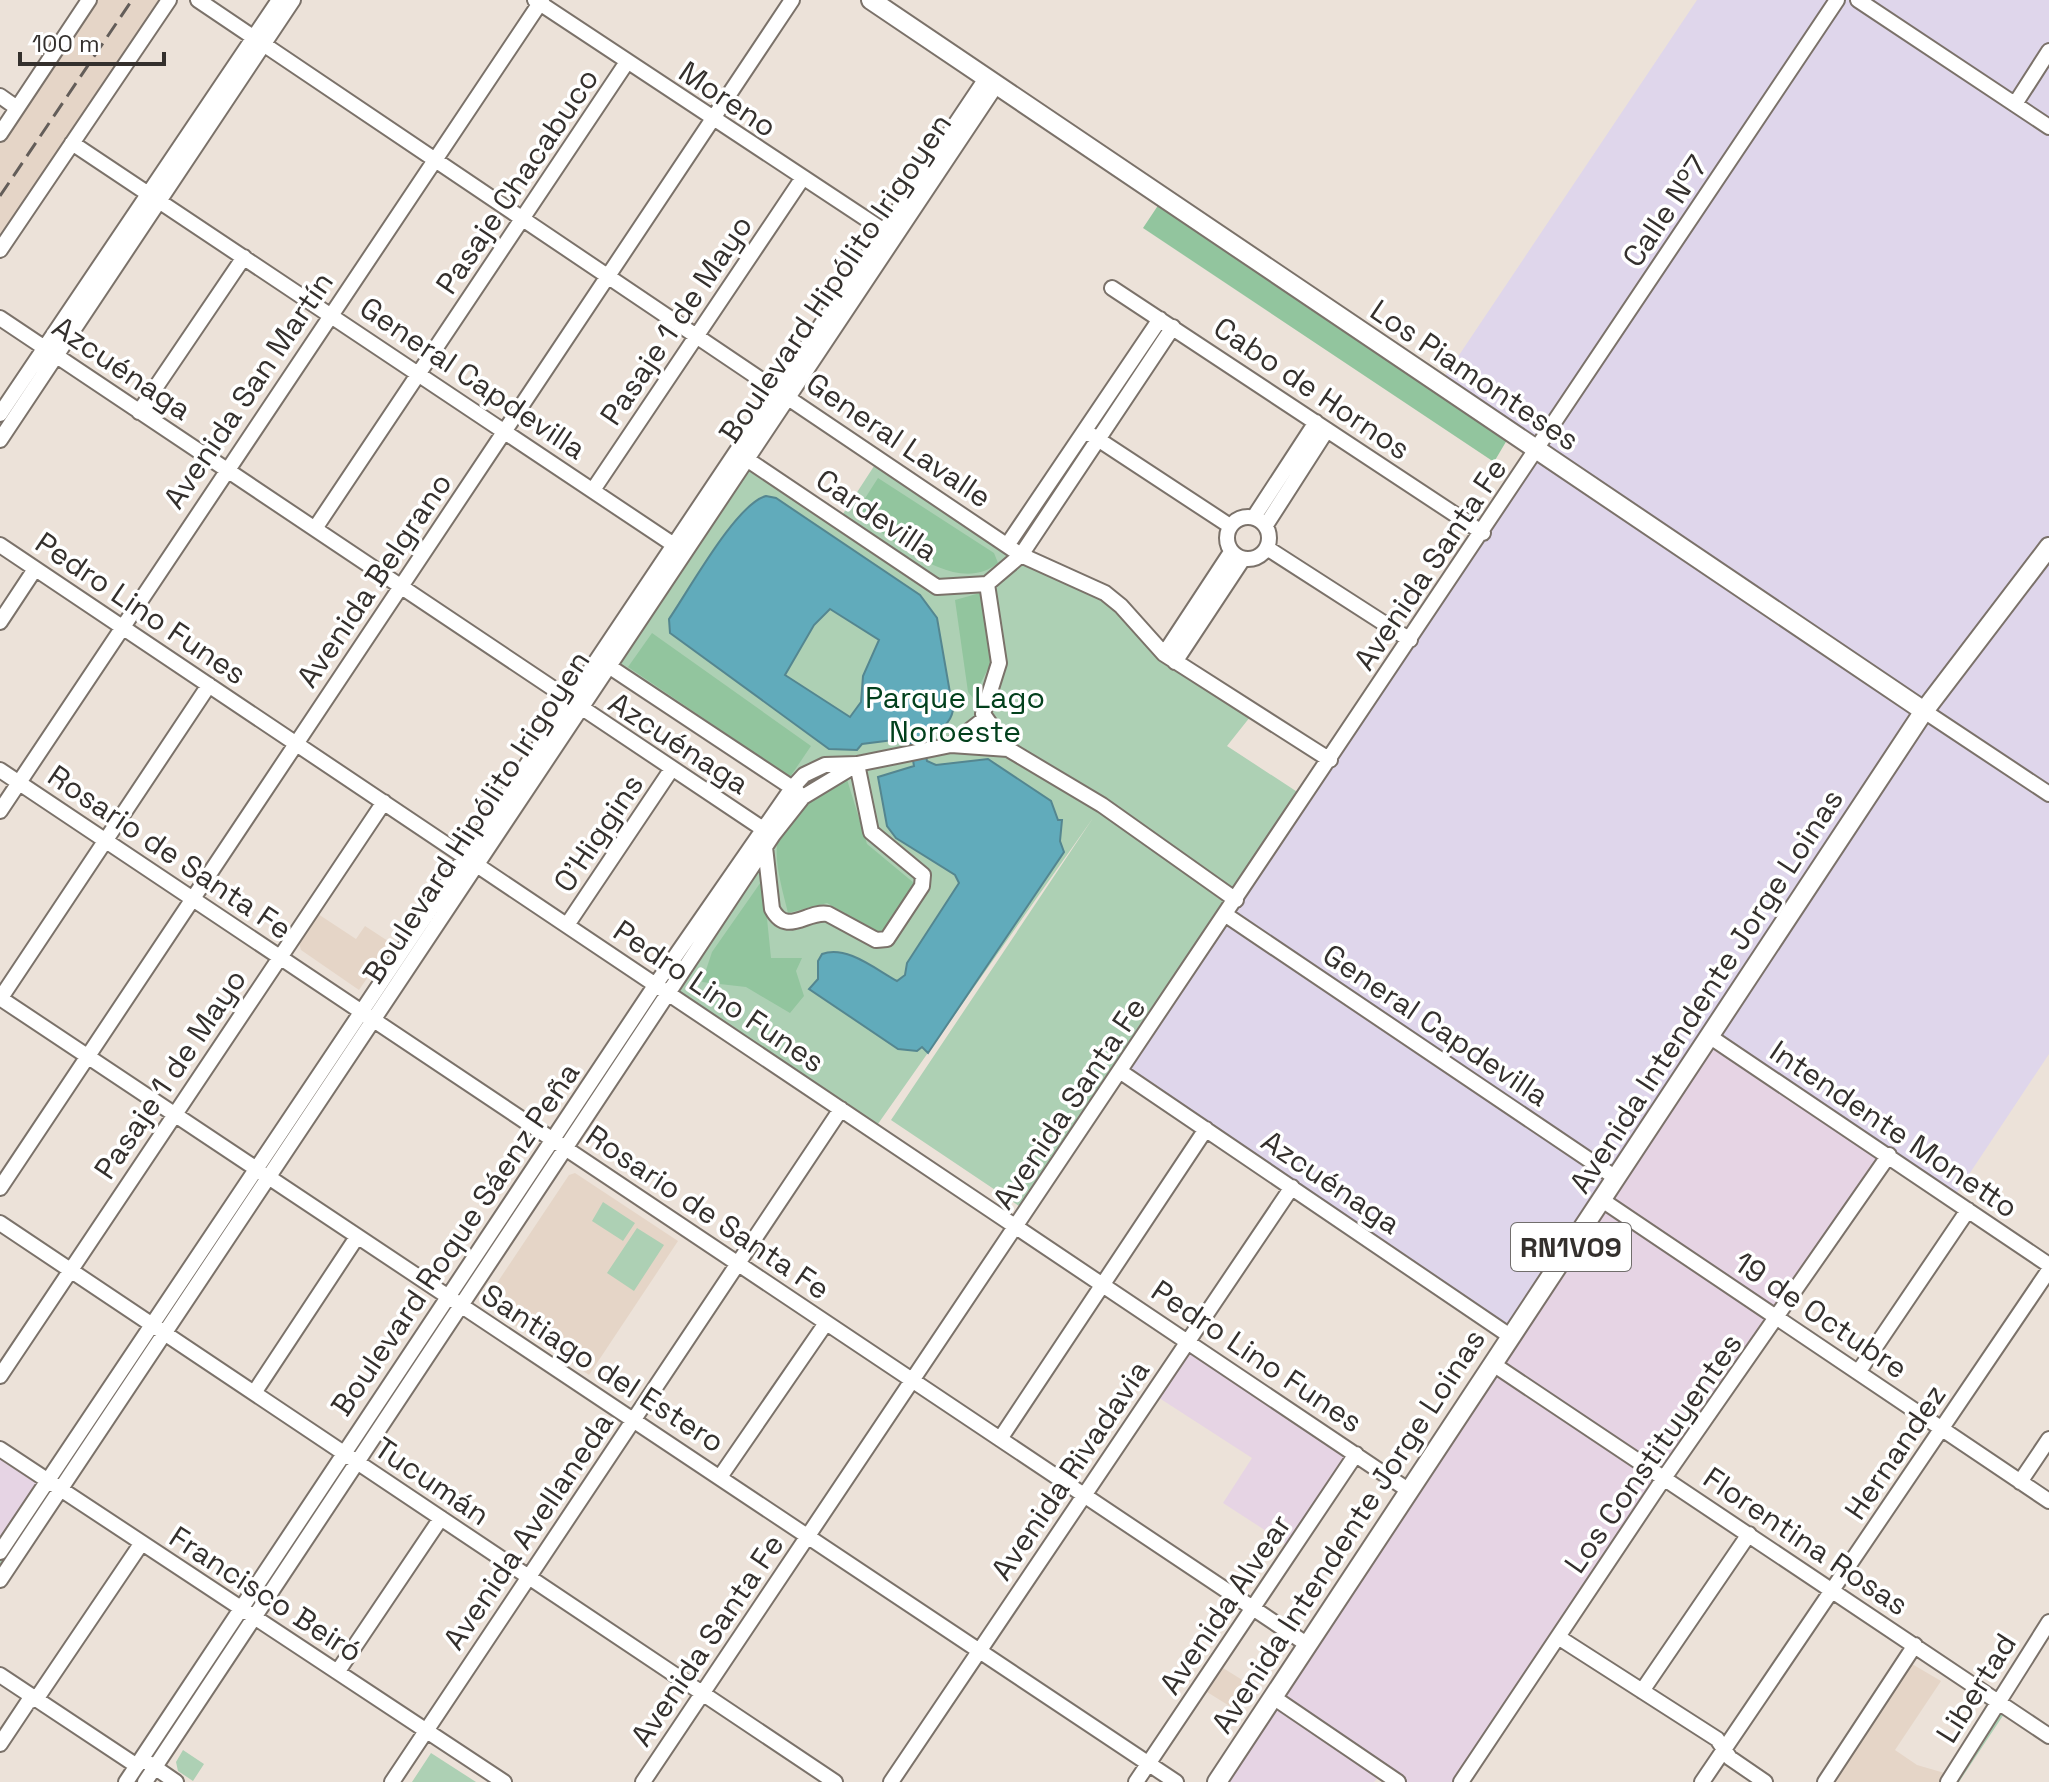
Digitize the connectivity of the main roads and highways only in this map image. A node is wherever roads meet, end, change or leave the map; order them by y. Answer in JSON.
{"nodes":[{"id":1,"x":871,"y":0,"type":"edge"},
{"id":2,"x":2049,"y":547,"type":"edge"},
{"id":3,"x":1924,"y":711,"type":"junction"},
{"id":4,"x":1217,"y":1782,"type":"edge"}],
"edges":[{"from":1,"to":3,"type":"main road","name":"Los Piamonteses"},
{"from":2,"to":3,"type":"main road","number":"RN1V09"},
{"from":3,"to":4,"type":"main road","name":"Avenida Intendente Jorge Loinas","number":"RN1V09"}]}
